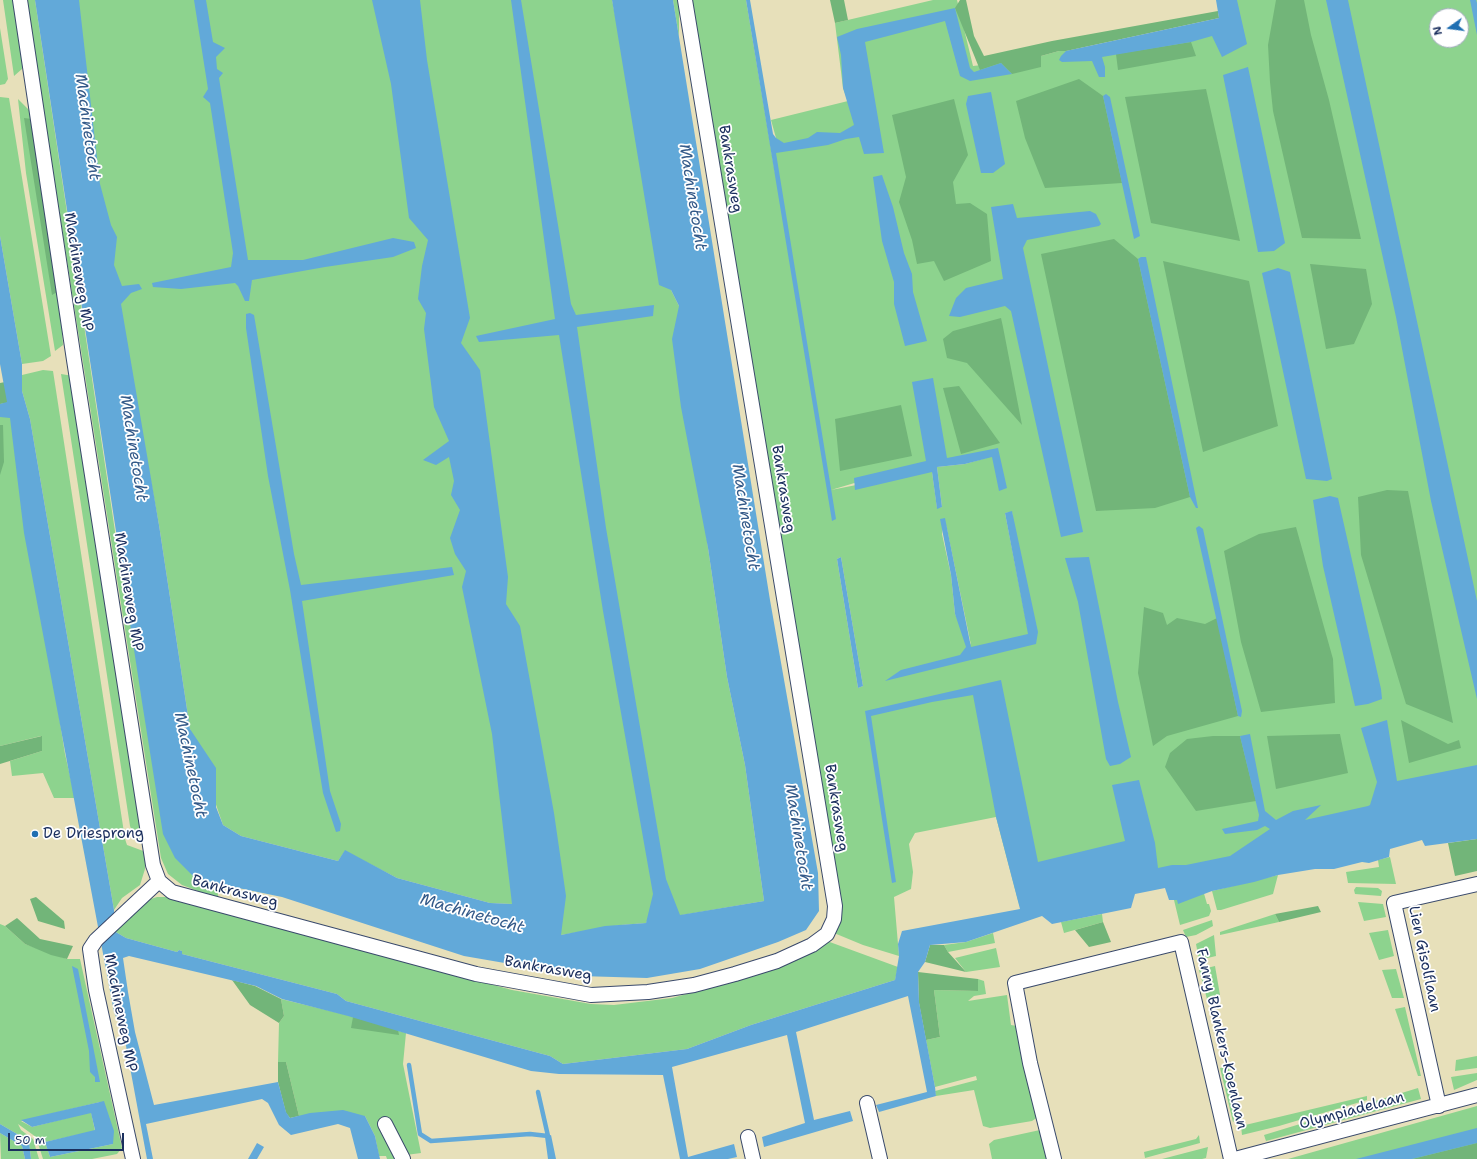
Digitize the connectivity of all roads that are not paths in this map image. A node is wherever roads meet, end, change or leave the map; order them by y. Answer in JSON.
{"nodes":[{"id":1,"x":20,"y":0,"type":"edge"},
{"id":2,"x":684,"y":0,"type":"edge"},
{"id":3,"x":159,"y":881,"type":"junction"},
{"id":4,"x":1477,"y":884,"type":"edge"},
{"id":5,"x":1477,"y":1095,"type":"edge"},
{"id":6,"x":867,"y":1103,"type":"dead end"},
{"id":7,"x":1439,"y":1106,"type":"junction"},
{"id":8,"x":385,"y":1124,"type":"dead end"},
{"id":9,"x":748,"y":1137,"type":"dead end"},
{"id":10,"x":133,"y":1159,"type":"edge"},
{"id":11,"x":403,"y":1159,"type":"edge"},
{"id":12,"x":753,"y":1159,"type":"edge"},
{"id":13,"x":880,"y":1159,"type":"edge"},
{"id":14,"x":1054,"y":1159,"type":"edge"},
{"id":15,"x":1232,"y":1159,"type":"edge"},
{"id":16,"x":1235,"y":1159,"type":"edge"}],
"edges":[{"from":1,"to":3,"type":"street","name":"Machineweg MP"},
{"from":2,"to":3,"type":"street","name":"Bankrasweg"},
{"from":3,"to":10,"type":"street","name":"Machineweg MP"},
{"from":4,"to":7,"type":"street","name":"Lien Gisolflaan"},
{"from":5,"to":7,"type":"street","name":"Olympiadelaan"},
{"from":6,"to":13,"type":"street"},
{"from":7,"to":16,"type":"street","name":"Olympiadelaan"},
{"from":8,"to":11,"type":"street"},
{"from":9,"to":12,"type":"street"},
{"from":14,"to":15,"type":"street","name":"Fanny Blankers-Koenlaan"}]}
